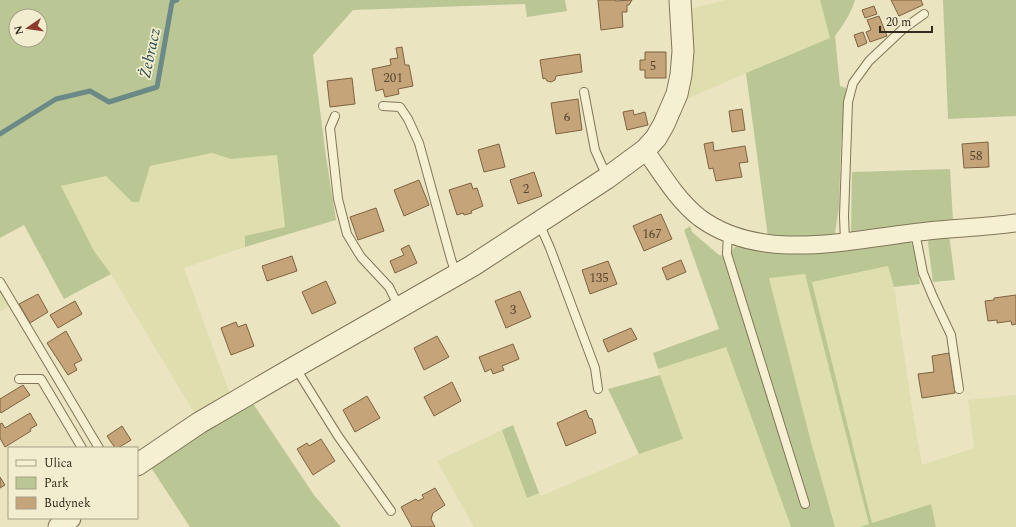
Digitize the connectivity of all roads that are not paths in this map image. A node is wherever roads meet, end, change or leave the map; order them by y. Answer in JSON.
{"nodes":[{"id":1,"x":680,"y":0,"type":"edge"},
{"id":2,"x":924,"y":14,"type":"dead end"},
{"id":3,"x":584,"y":92,"type":"dead end"},
{"id":4,"x":383,"y":106,"type":"dead end"},
{"id":5,"x":335,"y":116,"type":"dead end"},
{"id":6,"x":645,"y":150,"type":"junction"},
{"id":7,"x":607,"y":178,"type":"junction"},
{"id":8,"x":538,"y":223,"type":"junction"},
{"id":9,"x":1016,"y":223,"type":"edge"},
{"id":10,"x":915,"y":232,"type":"junction"},
{"id":11,"x":728,"y":233,"type":"junction"},
{"id":12,"x":845,"y":241,"type":"junction"},
{"id":13,"x":457,"y":275,"type":"junction"},
{"id":14,"x":0,"y":282,"type":"edge"},
{"id":15,"x":399,"y":308,"type":"junction"},
{"id":16,"x":295,"y":367,"type":"junction"},
{"id":17,"x":19,"y":379,"type":"dead end"},
{"id":18,"x":598,"y":389,"type":"dead end"},
{"id":19,"x":959,"y":389,"type":"dead end"},
{"id":20,"x":81,"y":447,"type":"edge"},
{"id":21,"x":98,"y":447,"type":"edge"},
{"id":22,"x":138,"y":464,"type":"edge"},
{"id":23,"x":805,"y":504,"type":"dead end"},
{"id":24,"x":391,"y":511,"type":"dead end"},
{"id":25,"x":69,"y":519,"type":"edge"},
{"id":26,"x":59,"y":527,"type":"edge"}],
"edges":[{"from":1,"to":6,"type":"street"},
{"from":2,"to":12,"type":"lane"},
{"from":3,"to":7,"type":"lane"},
{"from":4,"to":13,"type":"lane"},
{"from":5,"to":15,"type":"lane"},
{"from":6,"to":7,"type":"street"},
{"from":6,"to":11,"type":"street"},
{"from":7,"to":8,"type":"street"},
{"from":8,"to":13,"type":"street"},
{"from":8,"to":18,"type":"lane"},
{"from":9,"to":10,"type":"street"},
{"from":10,"to":12,"type":"street"},
{"from":10,"to":19,"type":"lane"},
{"from":11,"to":12,"type":"street"},
{"from":11,"to":23,"type":"lane"},
{"from":13,"to":15,"type":"street"},
{"from":14,"to":21,"type":"lane"},
{"from":15,"to":16,"type":"street"},
{"from":16,"to":22,"type":"street"},
{"from":16,"to":24,"type":"lane"},
{"from":17,"to":20,"type":"lane"},
{"from":25,"to":26,"type":"street"}]}
